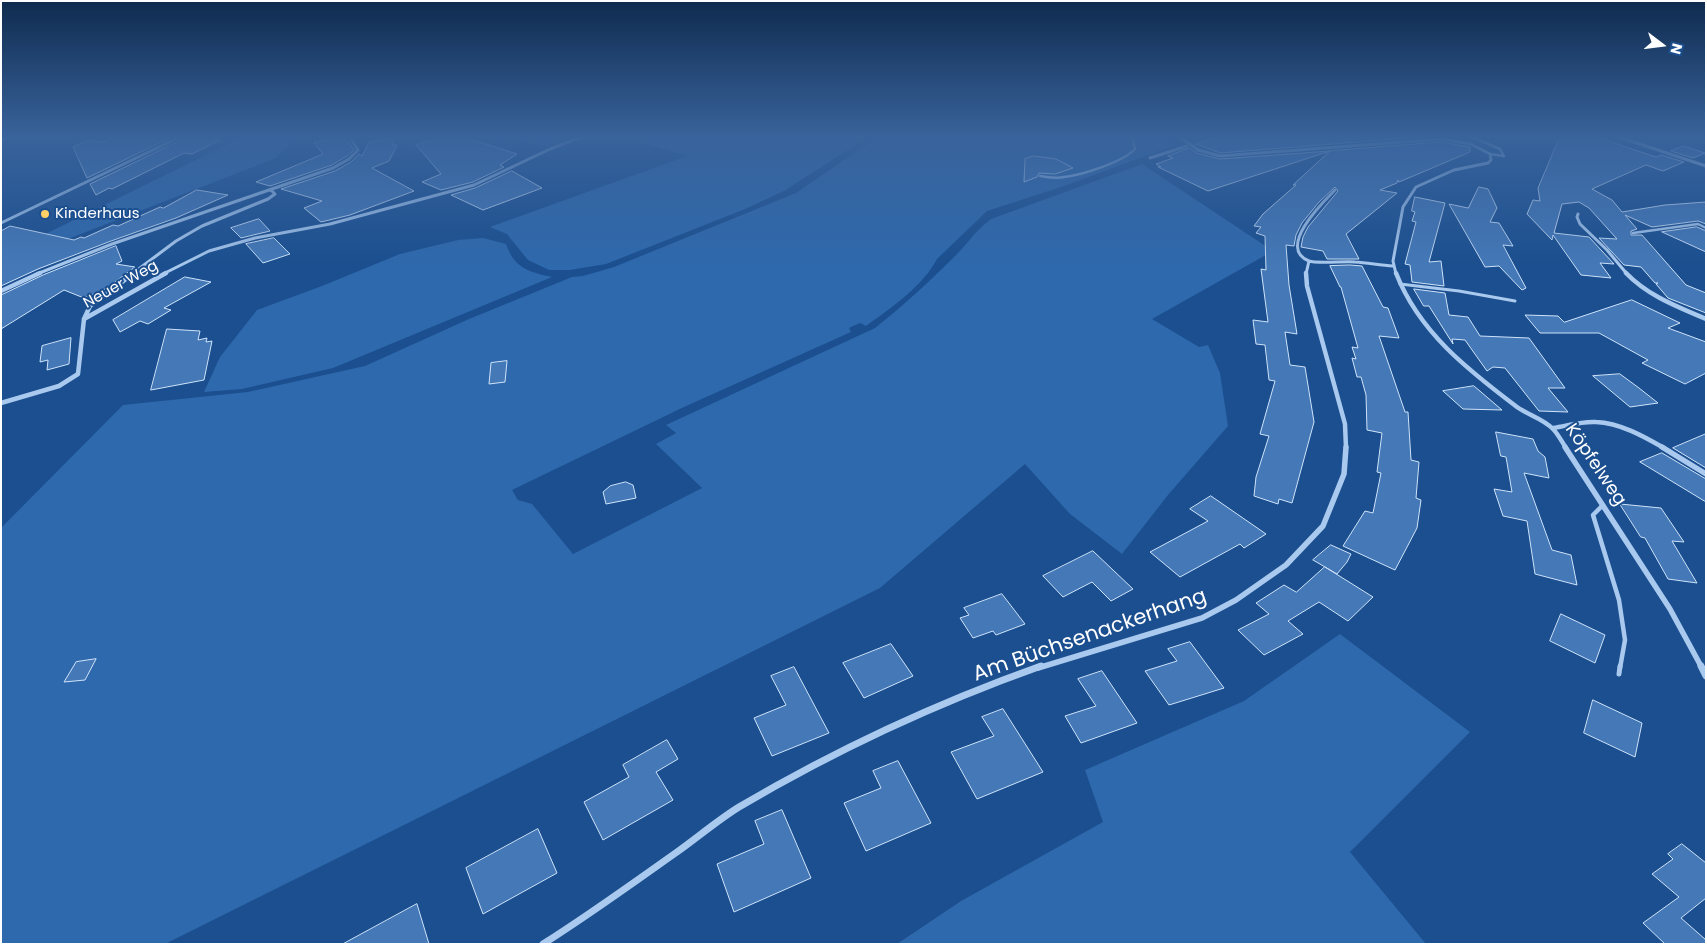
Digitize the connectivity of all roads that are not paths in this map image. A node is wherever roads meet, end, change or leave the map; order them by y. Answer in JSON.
{"nodes":[{"id":1,"x":90,"y":180,"type":"edge"},
{"id":2,"x":296,"y":180,"type":"edge"},
{"id":3,"x":484,"y":180,"type":"edge"},
{"id":4,"x":1433,"y":180,"type":"edge"},
{"id":5,"x":271,"y":190,"type":"junction"},
{"id":6,"x":1335,"y":190,"type":"dead end"},
{"id":7,"x":1578,"y":214,"type":"dead end"},
{"id":8,"x":1,"y":223,"type":"edge"},
{"id":9,"x":1706,"y":228,"type":"edge"},
{"id":10,"x":1633,"y":232,"type":"dead end"},
{"id":11,"x":1309,"y":261,"type":"junction"},
{"id":12,"x":1393,"y":266,"type":"junction"},
{"id":13,"x":1400,"y":284,"type":"junction"},
{"id":14,"x":1,"y":292,"type":"edge"},
{"id":15,"x":1515,"y":301,"type":"dead end"},
{"id":16,"x":84,"y":319,"type":"junction"},
{"id":17,"x":1706,"y":319,"type":"edge"},
{"id":18,"x":1,"y":404,"type":"edge"},
{"id":19,"x":1552,"y":428,"type":"junction"},
{"id":20,"x":1706,"y":474,"type":"edge"},
{"id":21,"x":1603,"y":505,"type":"junction"},
{"id":22,"x":1619,"y":674,"type":"dead end"},
{"id":23,"x":1706,"y":676,"type":"edge"},
{"id":24,"x":543,"y":944,"type":"edge"}],
"edges":[{"from":1,"to":8,"type":"street"},
{"from":2,"to":5,"type":"street"},
{"from":3,"to":16,"type":"street","name":"Neuer Weg"},
{"from":4,"to":12,"type":"street"},
{"from":5,"to":14,"type":"street","name":"Neuer Weg"},
{"from":5,"to":16,"type":"street","name":"Neuer Weg"},
{"from":6,"to":11,"type":"street"},
{"from":7,"to":17,"type":"street"},
{"from":9,"to":10,"type":"lane"},
{"from":11,"to":12,"type":"street"},
{"from":11,"to":24,"type":"street","name":"Am Büchsenackerhang"},
{"from":12,"to":13,"type":"street","name":"Köpfelweg"},
{"from":13,"to":15,"type":"lane"},
{"from":13,"to":19,"type":"street","name":"Köpfelweg"},
{"from":16,"to":18,"type":"street"},
{"from":19,"to":20,"type":"street"},
{"from":19,"to":21,"type":"street","name":"Köpfelweg"},
{"from":21,"to":22,"type":"lane"},
{"from":21,"to":23,"type":"street","name":"Köpfelweg"}]}
